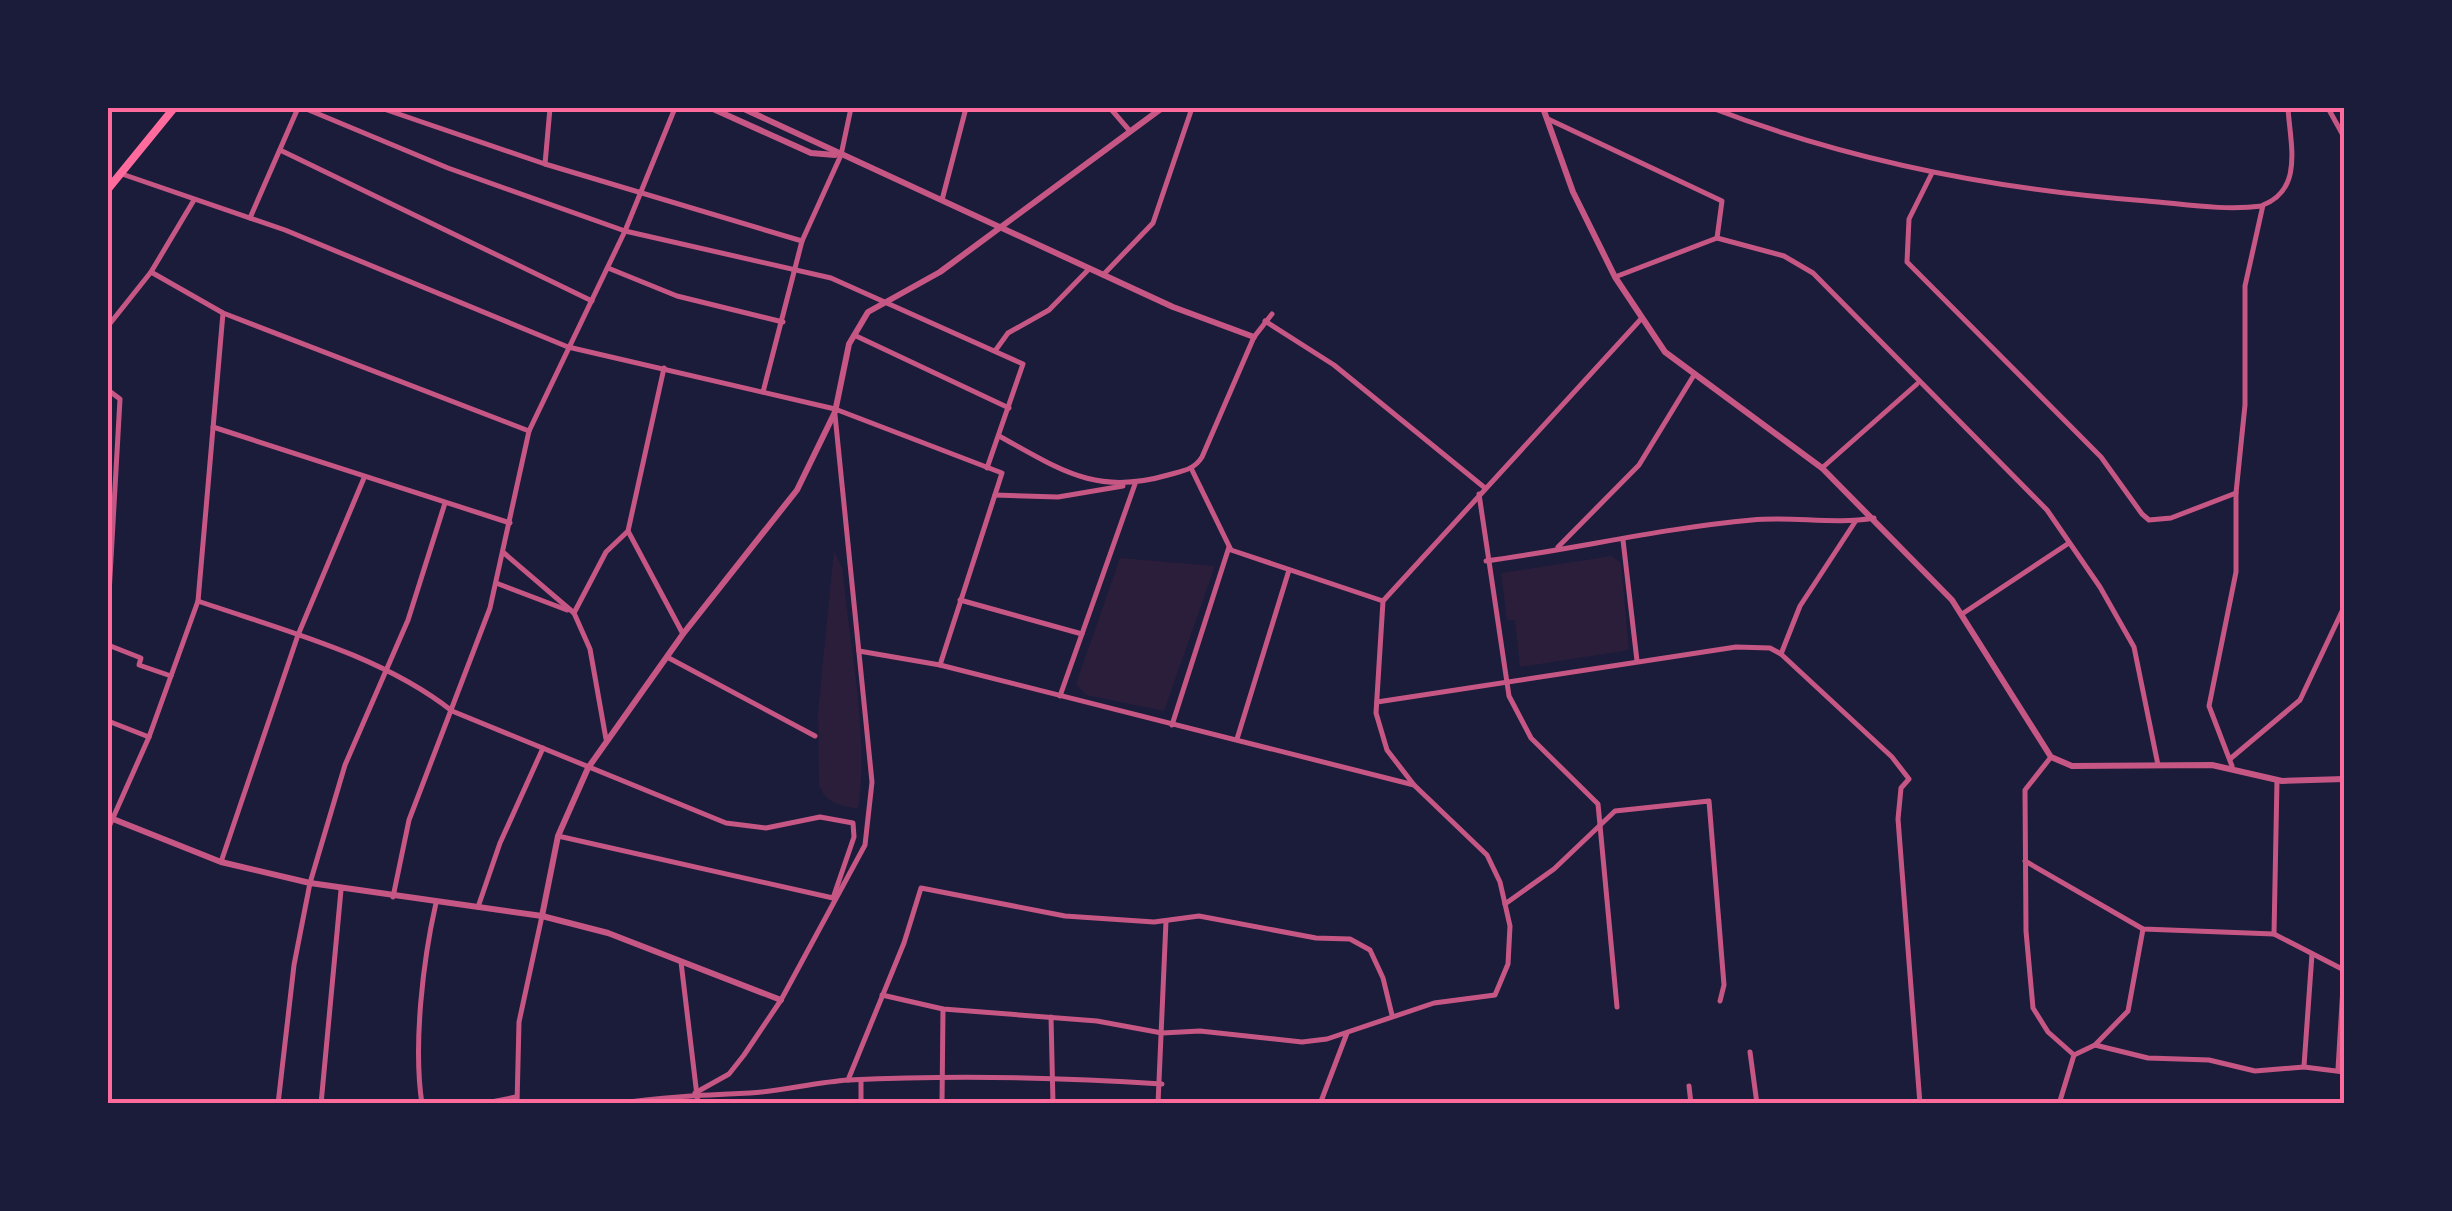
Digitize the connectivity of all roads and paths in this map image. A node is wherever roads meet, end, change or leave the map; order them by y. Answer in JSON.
{"nodes":[{"id":1,"x":174,"y":108,"type":"edge"},
{"id":2,"x":301,"y":108,"type":"edge"},
{"id":3,"x":381,"y":108,"type":"edge"},
{"id":4,"x":550,"y":108,"type":"edge"},
{"id":5,"x":675,"y":108,"type":"edge"},
{"id":6,"x":711,"y":108,"type":"edge"},
{"id":7,"x":742,"y":108,"type":"edge"},
{"id":8,"x":851,"y":108,"type":"edge"},
{"id":9,"x":966,"y":108,"type":"edge"},
{"id":10,"x":1110,"y":108,"type":"edge"},
{"id":11,"x":1162,"y":108,"type":"edge"},
{"id":12,"x":1192,"y":108,"type":"edge"},
{"id":13,"x":1543,"y":108,"type":"edge"},
{"id":14,"x":1712,"y":108,"type":"edge"},
{"id":15,"x":2288,"y":108,"type":"edge"},
{"id":16,"x":2328,"y":108,"type":"edge"},
{"id":17,"x":1548,"y":118,"type":"junction"},
{"id":18,"x":1129,"y":130,"type":"junction"},
{"id":19,"x":2344,"y":137,"type":"edge"},
{"id":20,"x":280,"y":150,"type":"junction"},
{"id":21,"x":841,"y":156,"type":"junction"},
{"id":22,"x":545,"y":164,"type":"junction"},
{"id":23,"x":108,"y":170,"type":"edge"},
{"id":24,"x":119,"y":173,"type":"junction"},
{"id":25,"x":1932,"y":173,"type":"junction"},
{"id":26,"x":108,"y":189,"type":"edge"},
{"id":27,"x":641,"y":194,"type":"junction"},
{"id":28,"x":194,"y":200,"type":"junction"},
{"id":29,"x":942,"y":200,"type":"junction"},
{"id":30,"x":2263,"y":206,"type":"junction"},
{"id":31,"x":250,"y":218,"type":"junction"},
{"id":32,"x":999,"y":225,"type":"junction"},
{"id":33,"x":625,"y":231,"type":"junction"},
{"id":34,"x":1717,"y":238,"type":"junction"},
{"id":35,"x":802,"y":241,"type":"junction"},
{"id":36,"x":608,"y":268,"type":"junction"},
{"id":37,"x":1090,"y":269,"type":"junction"},
{"id":38,"x":151,"y":272,"type":"junction"},
{"id":39,"x":795,"y":272,"type":"junction"},
{"id":40,"x":1103,"y":275,"type":"junction"},
{"id":41,"x":1615,"y":277,"type":"junction"},
{"id":42,"x":592,"y":301,"type":"junction"},
{"id":43,"x":888,"y":301,"type":"junction"},
{"id":44,"x":223,"y":313,"type":"junction"},
{"id":45,"x":1641,"y":320,"type":"junction"},
{"id":46,"x":783,"y":322,"type":"junction"},
{"id":47,"x":108,"y":326,"type":"edge"},
{"id":48,"x":854,"y":335,"type":"junction"},
{"id":49,"x":1254,"y":337,"type":"junction"},
{"id":50,"x":568,"y":348,"type":"junction"},
{"id":51,"x":995,"y":351,"type":"junction"},
{"id":52,"x":664,"y":368,"type":"junction"},
{"id":53,"x":1694,"y":375,"type":"junction"},
{"id":54,"x":1918,"y":384,"type":"junction"},
{"id":55,"x":108,"y":390,"type":"edge"},
{"id":56,"x":763,"y":392,"type":"junction"},
{"id":57,"x":1009,"y":408,"type":"junction"},
{"id":58,"x":835,"y":410,"type":"junction"},
{"id":59,"x":212,"y":427,"type":"junction"},
{"id":60,"x":529,"y":431,"type":"junction"},
{"id":61,"x":999,"y":436,"type":"junction"},
{"id":62,"x":118,"y":449,"type":"junction"},
{"id":63,"x":108,"y":461,"type":"edge"},
{"id":64,"x":987,"y":468,"type":"junction"},
{"id":65,"x":1191,"y":468,"type":"junction"},
{"id":66,"x":1822,"y":468,"type":"junction"},
{"id":67,"x":364,"y":478,"type":"junction"},
{"id":68,"x":1136,"y":484,"type":"junction"},
{"id":69,"x":1482,"y":492,"type":"junction"},
{"id":70,"x":2236,"y":492,"type":"junction"},
{"id":71,"x":995,"y":495,"type":"junction"},
{"id":72,"x":445,"y":503,"type":"junction"},
{"id":73,"x":1874,"y":518,"type":"junction"},
{"id":74,"x":1855,"y":522,"type":"junction"},
{"id":75,"x":510,"y":523,"type":"junction"},
{"id":76,"x":628,"y":531,"type":"junction"},
{"id":77,"x":1623,"y":540,"type":"junction"},
{"id":78,"x":2069,"y":543,"type":"junction"},
{"id":79,"x":1229,"y":547,"type":"junction"},
{"id":80,"x":1556,"y":549,"type":"junction"},
{"id":81,"x":504,"y":552,"type":"junction"},
{"id":82,"x":1486,"y":562,"type":"junction"},
{"id":83,"x":1288,"y":570,"type":"junction"},
{"id":84,"x":496,"y":582,"type":"junction"},
{"id":85,"x":960,"y":600,"type":"junction"},
{"id":86,"x":198,"y":601,"type":"junction"},
{"id":87,"x":1383,"y":602,"type":"junction"},
{"id":88,"x":2344,"y":607,"type":"edge"},
{"id":89,"x":108,"y":612,"type":"edge"},
{"id":90,"x":574,"y":613,"type":"junction"},
{"id":91,"x":1962,"y":614,"type":"junction"},
{"id":92,"x":684,"y":634,"type":"junction"},
{"id":93,"x":1082,"y":634,"type":"junction"},
{"id":94,"x":298,"y":636,"type":"junction"},
{"id":95,"x":108,"y":645,"type":"edge"},
{"id":96,"x":859,"y":652,"type":"junction"},
{"id":97,"x":1781,"y":654,"type":"junction"},
{"id":98,"x":667,"y":657,"type":"junction"},
{"id":99,"x":1637,"y":661,"type":"junction"},
{"id":100,"x":940,"y":664,"type":"junction"},
{"id":101,"x":387,"y":672,"type":"junction"},
{"id":102,"x":171,"y":676,"type":"junction"},
{"id":103,"x":1506,"y":680,"type":"junction"},
{"id":104,"x":1060,"y":696,"type":"junction"},
{"id":105,"x":1377,"y":702,"type":"junction"},
{"id":106,"x":452,"y":711,"type":"junction"},
{"id":107,"x":108,"y":722,"type":"edge"},
{"id":108,"x":1172,"y":724,"type":"junction"},
{"id":109,"x":815,"y":736,"type":"dead end"},
{"id":110,"x":149,"y":737,"type":"junction"},
{"id":111,"x":606,"y":739,"type":"junction"},
{"id":112,"x":1236,"y":740,"type":"junction"},
{"id":113,"x":544,"y":748,"type":"junction"},
{"id":114,"x":2051,"y":756,"type":"junction"},
{"id":115,"x":2231,"y":763,"type":"junction"},
{"id":116,"x":2158,"y":766,"type":"junction"},
{"id":117,"x":588,"y":768,"type":"junction"},
{"id":118,"x":2344,"y":779,"type":"edge"},
{"id":119,"x":2277,"y":780,"type":"junction"},
{"id":120,"x":1414,"y":785,"type":"junction"},
{"id":121,"x":110,"y":819,"type":"edge"},
{"id":122,"x":1602,"y":823,"type":"junction"},
{"id":123,"x":108,"y":829,"type":"edge"},
{"id":124,"x":558,"y":836,"type":"junction"},
{"id":125,"x":2026,"y":861,"type":"junction"},
{"id":126,"x":221,"y":862,"type":"junction"},
{"id":127,"x":310,"y":883,"type":"junction"},
{"id":128,"x":341,"y":890,"type":"junction"},
{"id":129,"x":393,"y":897,"type":"junction"},
{"id":130,"x":833,"y":898,"type":"junction"},
{"id":131,"x":436,"y":902,"type":"junction"},
{"id":132,"x":1505,"y":904,"type":"junction"},
{"id":133,"x":478,"y":907,"type":"junction"},
{"id":134,"x":542,"y":916,"type":"junction"},
{"id":135,"x":1166,"y":921,"type":"junction"},
{"id":136,"x":2143,"y":929,"type":"junction"},
{"id":137,"x":2274,"y":934,"type":"junction"},
{"id":138,"x":2312,"y":954,"type":"junction"},
{"id":139,"x":682,"y":962,"type":"junction"},
{"id":140,"x":2344,"y":970,"type":"edge"},
{"id":141,"x":882,"y":995,"type":"junction"},
{"id":142,"x":781,"y":1000,"type":"junction"},
{"id":143,"x":1720,"y":1001,"type":"dead end"},
{"id":144,"x":1617,"y":1007,"type":"dead end"},
{"id":145,"x":943,"y":1009,"type":"junction"},
{"id":146,"x":1392,"y":1015,"type":"junction"},
{"id":147,"x":1051,"y":1016,"type":"junction"},
{"id":148,"x":1347,"y":1032,"type":"junction"},
{"id":149,"x":1162,"y":1033,"type":"junction"},
{"id":150,"x":2095,"y":1046,"type":"junction"},
{"id":151,"x":1750,"y":1052,"type":"dead end"},
{"id":152,"x":2074,"y":1055,"type":"junction"},
{"id":153,"x":2304,"y":1067,"type":"junction"},
{"id":154,"x":2341,"y":1070,"type":"edge"},
{"id":155,"x":1052,"y":1075,"type":"junction"},
{"id":156,"x":942,"y":1076,"type":"junction"},
{"id":157,"x":848,"y":1080,"type":"junction"},
{"id":158,"x":861,"y":1080,"type":"junction"},
{"id":159,"x":1162,"y":1084,"type":"junction"},
{"id":160,"x":1689,"y":1086,"type":"dead end"},
{"id":161,"x":695,"y":1092,"type":"junction"},
{"id":162,"x":516,"y":1100,"type":"edge"},
{"id":163,"x":278,"y":1104,"type":"edge"},
{"id":164,"x":321,"y":1104,"type":"edge"},
{"id":165,"x":422,"y":1104,"type":"edge"},
{"id":166,"x":481,"y":1104,"type":"edge"},
{"id":167,"x":613,"y":1104,"type":"edge"},
{"id":168,"x":698,"y":1104,"type":"edge"},
{"id":169,"x":861,"y":1104,"type":"edge"},
{"id":170,"x":942,"y":1104,"type":"edge"},
{"id":171,"x":1053,"y":1104,"type":"edge"},
{"id":172,"x":1158,"y":1104,"type":"edge"},
{"id":173,"x":1320,"y":1104,"type":"edge"},
{"id":174,"x":1692,"y":1104,"type":"edge"},
{"id":175,"x":1757,"y":1104,"type":"edge"},
{"id":176,"x":1920,"y":1104,"type":"edge"},
{"id":177,"x":2060,"y":1104,"type":"edge"}],
"edges":[{"from":1,"to":24,"type":"main road"},
{"from":2,"to":20,"type":"street"},
{"from":2,"to":33,"type":"street"},
{"from":3,"to":22,"type":"street"},
{"from":4,"to":22,"type":"street"},
{"from":5,"to":27,"type":"street"},
{"from":6,"to":21,"type":"street"},
{"from":7,"to":21,"type":"street"},
{"from":8,"to":21,"type":"street"},
{"from":9,"to":29,"type":"street"},
{"from":10,"to":18,"type":"street"},
{"from":11,"to":18,"type":"street"},
{"from":12,"to":40,"type":"street"},
{"from":13,"to":17,"type":"street"},
{"from":14,"to":25,"type":"street"},
{"from":15,"to":30,"type":"street"},
{"from":16,"to":19,"type":"street"},
{"from":17,"to":34,"type":"street"},
{"from":17,"to":41,"type":"street"},
{"from":18,"to":32,"type":"street"},
{"from":20,"to":31,"type":"street"},
{"from":20,"to":42,"type":"street"},
{"from":21,"to":29,"type":"street"},
{"from":21,"to":35,"type":"street"},
{"from":22,"to":27,"type":"street"},
{"from":23,"to":24,"type":"street"},
{"from":24,"to":26,"type":"main road"},
{"from":24,"to":28,"type":"street"},
{"from":25,"to":30,"type":"street"},
{"from":25,"to":70,"type":"street"},
{"from":27,"to":33,"type":"street"},
{"from":27,"to":35,"type":"street"},
{"from":28,"to":31,"type":"street"},
{"from":28,"to":38,"type":"street"},
{"from":29,"to":32,"type":"street"},
{"from":30,"to":70,"type":"street"},
{"from":31,"to":50,"type":"street"},
{"from":32,"to":37,"type":"street"},
{"from":32,"to":43,"type":"street"},
{"from":33,"to":36,"type":"street"},
{"from":33,"to":39,"type":"street"},
{"from":34,"to":41,"type":"street"},
{"from":34,"to":54,"type":"street"},
{"from":35,"to":39,"type":"street"},
{"from":36,"to":42,"type":"street"},
{"from":36,"to":46,"type":"street"},
{"from":37,"to":40,"type":"street"},
{"from":37,"to":51,"type":"street"},
{"from":38,"to":44,"type":"street"},
{"from":38,"to":47,"type":"street"},
{"from":39,"to":43,"type":"street"},
{"from":39,"to":46,"type":"street"},
{"from":40,"to":49,"type":"street"},
{"from":41,"to":45,"type":"street"},
{"from":42,"to":50,"type":"street"},
{"from":43,"to":48,"type":"street"},
{"from":43,"to":51,"type":"street"},
{"from":44,"to":59,"type":"street"},
{"from":44,"to":60,"type":"street"},
{"from":45,"to":53,"type":"street"},
{"from":45,"to":69,"type":"street"},
{"from":46,"to":56,"type":"street"},
{"from":48,"to":57,"type":"street"},
{"from":48,"to":58,"type":"street"},
{"from":49,"to":65,"type":"street"},
{"from":49,"to":69,"type":"street"},
{"from":50,"to":52,"type":"street"},
{"from":50,"to":60,"type":"street"},
{"from":51,"to":57,"type":"street"},
{"from":52,"to":56,"type":"street"},
{"from":52,"to":76,"type":"street"},
{"from":53,"to":66,"type":"street"},
{"from":53,"to":80,"type":"street"},
{"from":54,"to":66,"type":"street"},
{"from":54,"to":78,"type":"street"},
{"from":55,"to":62,"type":"street"},
{"from":56,"to":58,"type":"street"},
{"from":57,"to":61,"type":"street"},
{"from":58,"to":64,"type":"street"},
{"from":58,"to":92,"type":"street"},
{"from":58,"to":96,"type":"street"},
{"from":59,"to":67,"type":"street"},
{"from":59,"to":86,"type":"street"},
{"from":60,"to":75,"type":"street"},
{"from":61,"to":64,"type":"street"},
{"from":61,"to":68,"type":"street"},
{"from":62,"to":63,"type":"street"},
{"from":62,"to":89,"type":"street"},
{"from":64,"to":71,"type":"street"},
{"from":65,"to":68,"type":"street"},
{"from":65,"to":79,"type":"street"},
{"from":66,"to":73,"type":"street"},
{"from":67,"to":72,"type":"street"},
{"from":67,"to":94,"type":"street"},
{"from":68,"to":71,"type":"street"},
{"from":68,"to":93,"type":"street"},
{"from":69,"to":82,"type":"street"},
{"from":69,"to":87,"type":"street"},
{"from":70,"to":115,"type":"street"},
{"from":71,"to":85,"type":"street"},
{"from":72,"to":75,"type":"street"},
{"from":72,"to":101,"type":"street"},
{"from":73,"to":74,"type":"street"},
{"from":73,"to":91,"type":"street"},
{"from":74,"to":77,"type":"street"},
{"from":74,"to":97,"type":"street"},
{"from":75,"to":81,"type":"street"},
{"from":76,"to":90,"type":"street"},
{"from":76,"to":92,"type":"street"},
{"from":77,"to":80,"type":"street"},
{"from":77,"to":99,"type":"street"},
{"from":78,"to":91,"type":"street"},
{"from":78,"to":116,"type":"street"},
{"from":79,"to":83,"type":"street"},
{"from":79,"to":108,"type":"street"},
{"from":80,"to":82,"type":"street"},
{"from":81,"to":84,"type":"street"},
{"from":81,"to":90,"type":"street"},
{"from":82,"to":103,"type":"street"},
{"from":83,"to":87,"type":"street"},
{"from":83,"to":112,"type":"street"},
{"from":84,"to":90,"type":"street"},
{"from":84,"to":106,"type":"street"},
{"from":85,"to":93,"type":"street"},
{"from":85,"to":100,"type":"street"},
{"from":86,"to":94,"type":"street"},
{"from":86,"to":102,"type":"street"},
{"from":87,"to":105,"type":"street"},
{"from":88,"to":115,"type":"street"},
{"from":90,"to":111,"type":"street"},
{"from":91,"to":114,"type":"street"},
{"from":92,"to":98,"type":"street"},
{"from":93,"to":104,"type":"street"},
{"from":94,"to":101,"type":"street"},
{"from":94,"to":126,"type":"street"},
{"from":95,"to":102,"type":"street"},
{"from":96,"to":100,"type":"street"},
{"from":96,"to":130,"type":"street"},
{"from":97,"to":99,"type":"street"},
{"from":97,"to":176,"type":"street"},
{"from":98,"to":109,"type":"street"},
{"from":98,"to":111,"type":"street"},
{"from":99,"to":103,"type":"street"},
{"from":100,"to":104,"type":"street"},
{"from":101,"to":106,"type":"street"},
{"from":101,"to":127,"type":"street"},
{"from":102,"to":110,"type":"street"},
{"from":103,"to":105,"type":"street"},
{"from":103,"to":122,"type":"street"},
{"from":104,"to":108,"type":"street"},
{"from":105,"to":120,"type":"street"},
{"from":106,"to":113,"type":"street"},
{"from":106,"to":129,"type":"street"},
{"from":107,"to":110,"type":"street"},
{"from":108,"to":112,"type":"street"},
{"from":110,"to":121,"type":"street"},
{"from":111,"to":117,"type":"street"},
{"from":112,"to":120,"type":"street"},
{"from":113,"to":117,"type":"street"},
{"from":113,"to":133,"type":"street"},
{"from":114,"to":116,"type":"street"},
{"from":114,"to":125,"type":"street"},
{"from":115,"to":116,"type":"street"},
{"from":115,"to":119,"type":"street"},
{"from":117,"to":124,"type":"street"},
{"from":117,"to":130,"type":"street"},
{"from":118,"to":119,"type":"street"},
{"from":119,"to":137,"type":"street"},
{"from":120,"to":132,"type":"street"},
{"from":121,"to":123,"type":"street"},
{"from":121,"to":126,"type":"street"},
{"from":122,"to":132,"type":"street"},
{"from":122,"to":143,"type":"street"},
{"from":122,"to":144,"type":"street"},
{"from":124,"to":130,"type":"street"},
{"from":124,"to":134,"type":"street"},
{"from":125,"to":136,"type":"street"},
{"from":125,"to":152,"type":"street"},
{"from":126,"to":127,"type":"street"},
{"from":127,"to":128,"type":"street"},
{"from":127,"to":163,"type":"street"},
{"from":128,"to":129,"type":"street"},
{"from":128,"to":164,"type":"street"},
{"from":129,"to":131,"type":"street"},
{"from":130,"to":142,"type":"street"},
{"from":131,"to":133,"type":"street"},
{"from":131,"to":165,"type":"street"},
{"from":132,"to":146,"type":"street"},
{"from":133,"to":134,"type":"street"},
{"from":134,"to":139,"type":"street"},
{"from":134,"to":162,"type":"street"},
{"from":135,"to":141,"type":"street"},
{"from":135,"to":146,"type":"street"},
{"from":135,"to":149,"type":"street"},
{"from":136,"to":137,"type":"street"},
{"from":136,"to":150,"type":"street"},
{"from":137,"to":138,"type":"street"},
{"from":138,"to":140,"type":"street"},
{"from":138,"to":153,"type":"street"},
{"from":139,"to":142,"type":"street"},
{"from":139,"to":161,"type":"street"},
{"from":140,"to":154,"type":"street"},
{"from":141,"to":145,"type":"street"},
{"from":141,"to":157,"type":"street"},
{"from":142,"to":161,"type":"street"},
{"from":145,"to":147,"type":"street"},
{"from":145,"to":156,"type":"street"},
{"from":146,"to":148,"type":"street"},
{"from":147,"to":149,"type":"street"},
{"from":147,"to":155,"type":"street"},
{"from":148,"to":149,"type":"street"},
{"from":148,"to":173,"type":"street"},
{"from":149,"to":159,"type":"street"},
{"from":150,"to":152,"type":"street"},
{"from":150,"to":153,"type":"street"},
{"from":151,"to":175,"type":"street"},
{"from":152,"to":177,"type":"street"},
{"from":153,"to":154,"type":"street"},
{"from":155,"to":156,"type":"street"},
{"from":155,"to":159,"type":"street"},
{"from":155,"to":171,"type":"street"},
{"from":156,"to":158,"type":"street"},
{"from":156,"to":170,"type":"street"},
{"from":157,"to":158,"type":"street"},
{"from":157,"to":161,"type":"street"},
{"from":158,"to":169,"type":"street"},
{"from":159,"to":172,"type":"street"},
{"from":160,"to":174,"type":"street"},
{"from":161,"to":167,"type":"street"},
{"from":161,"to":168,"type":"street"},
{"from":162,"to":166,"type":"street"}]}
